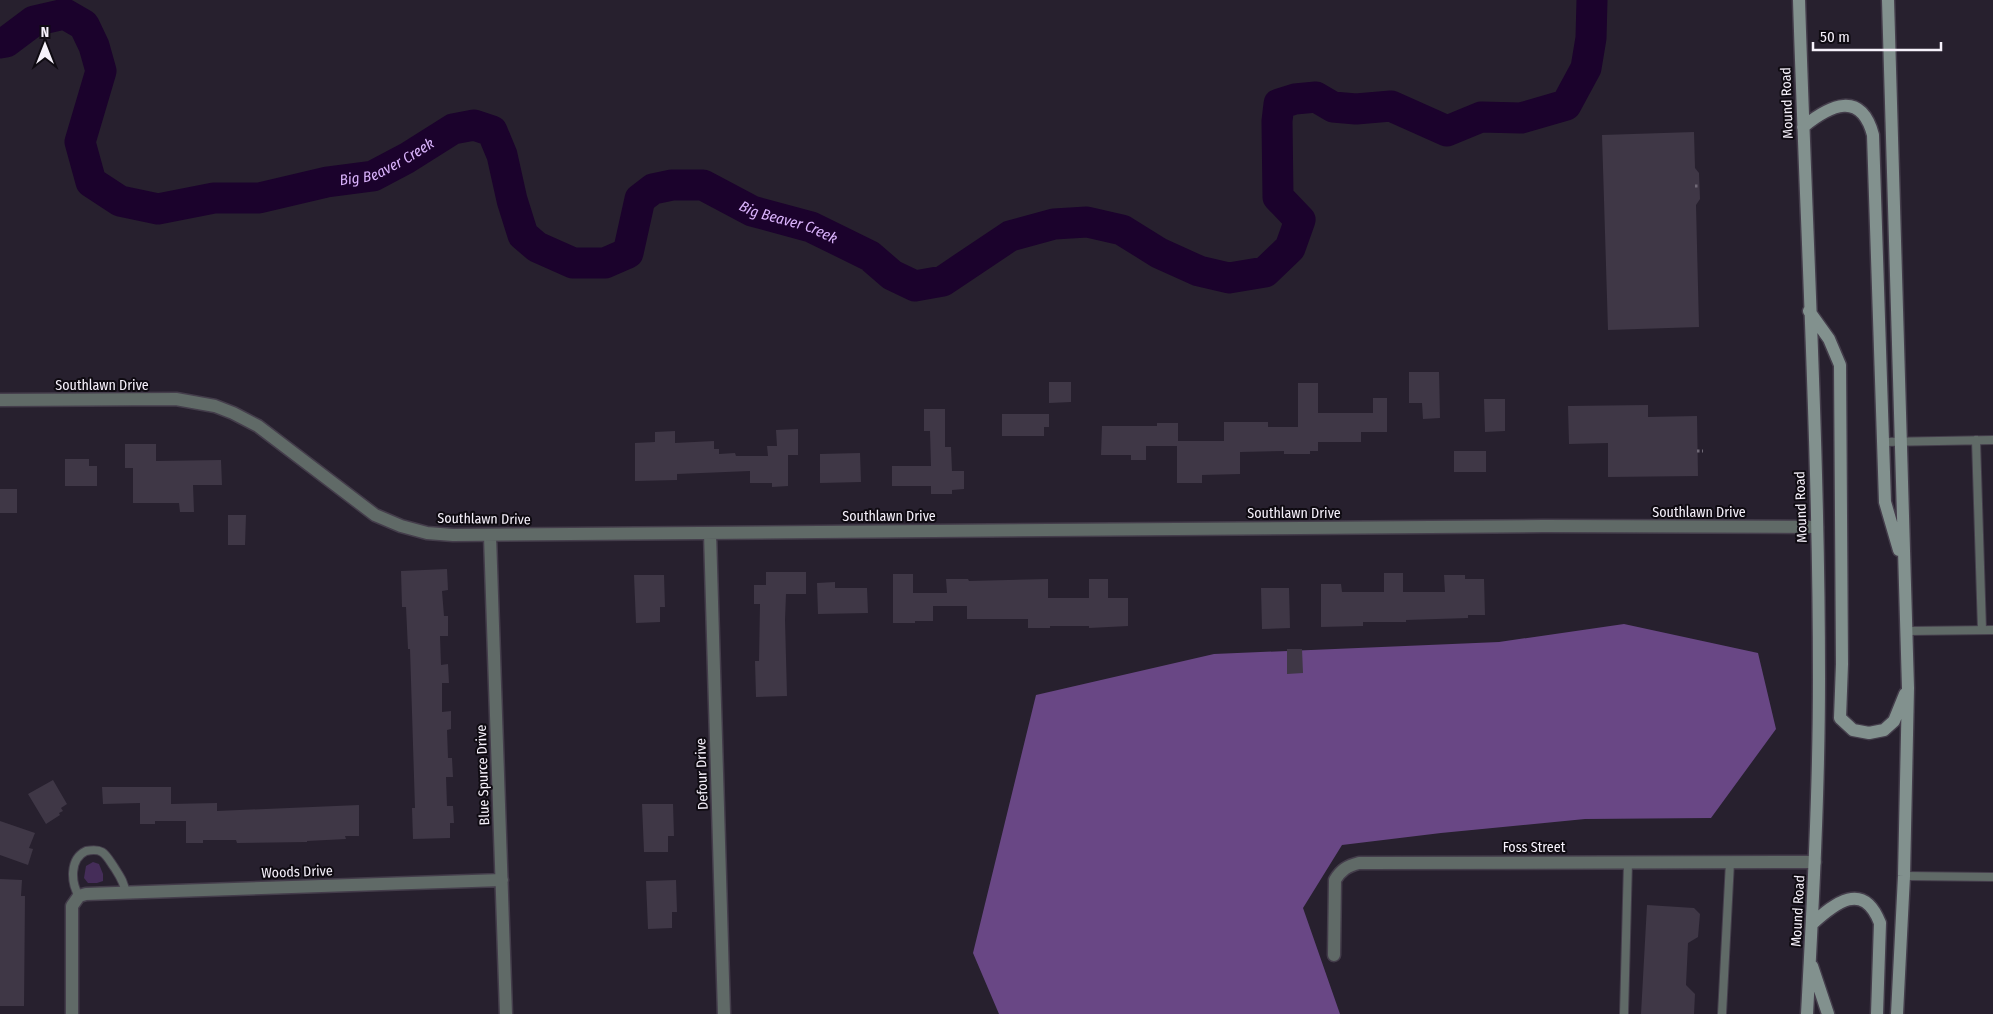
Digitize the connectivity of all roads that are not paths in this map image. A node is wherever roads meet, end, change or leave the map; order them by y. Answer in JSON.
{"nodes":[{"id":1,"x":1799,"y":0,"type":"edge"},
{"id":2,"x":1888,"y":0,"type":"edge"},
{"id":3,"x":1803,"y":128,"type":"junction"},
{"id":4,"x":1810,"y":311,"type":"junction"},
{"id":5,"x":0,"y":400,"type":"edge"},
{"id":6,"x":1976,"y":440,"type":"junction"},
{"id":7,"x":1993,"y":440,"type":"edge"},
{"id":8,"x":1883,"y":442,"type":"junction"},
{"id":9,"x":1901,"y":442,"type":"junction"},
{"id":10,"x":1817,"y":527,"type":"junction"},
{"id":11,"x":710,"y":533,"type":"junction"},
{"id":12,"x":490,"y":536,"type":"junction"},
{"id":13,"x":1904,"y":567,"type":"junction"},
{"id":14,"x":1982,"y":630,"type":"junction"},
{"id":15,"x":1993,"y":630,"type":"edge"},
{"id":16,"x":1906,"y":631,"type":"junction"},
{"id":17,"x":1908,"y":688,"type":"junction"},
{"id":18,"x":1628,"y":862,"type":"junction"},
{"id":19,"x":1730,"y":862,"type":"junction"},
{"id":20,"x":1815,"y":862,"type":"junction"},
{"id":21,"x":1904,"y":876,"type":"junction"},
{"id":22,"x":1993,"y":877,"type":"edge"},
{"id":23,"x":502,"y":880,"type":"junction"},
{"id":24,"x":125,"y":892,"type":"junction"},
{"id":25,"x":79,"y":896,"type":"junction"},
{"id":26,"x":1812,"y":924,"type":"junction"},
{"id":27,"x":1334,"y":955,"type":"dead end"},
{"id":28,"x":1810,"y":962,"type":"junction"},
{"id":29,"x":72,"y":1014,"type":"edge"},
{"id":30,"x":506,"y":1014,"type":"edge"},
{"id":31,"x":724,"y":1014,"type":"edge"},
{"id":32,"x":1624,"y":1014,"type":"edge"},
{"id":33,"x":1722,"y":1014,"type":"edge"},
{"id":34,"x":1807,"y":1014,"type":"edge"},
{"id":35,"x":1828,"y":1014,"type":"edge"},
{"id":36,"x":1877,"y":1014,"type":"edge"},
{"id":37,"x":1897,"y":1014,"type":"edge"}],
"edges":[{"from":1,"to":3,"type":"main road","name":"Mound Road"},
{"from":2,"to":9,"type":"main road"},
{"from":3,"to":4,"type":"main road","name":"Mound Road"},
{"from":3,"to":8,"type":"main road"},
{"from":4,"to":10,"type":"main road","name":"Mound Road"},
{"from":4,"to":17,"type":"main road"},
{"from":5,"to":12,"type":"street","name":"Southlawn Drive"},
{"from":6,"to":7,"type":"lane"},
{"from":6,"to":9,"type":"lane"},
{"from":6,"to":14,"type":"lane"},
{"from":8,"to":9,"type":"lane"},
{"from":8,"to":13,"type":"main road"},
{"from":9,"to":13,"type":"main road"},
{"from":10,"to":11,"type":"street","name":"Southlawn Drive"},
{"from":10,"to":20,"type":"main road","name":"Mound Road"},
{"from":11,"to":12,"type":"street","name":"Southlawn Drive"},
{"from":11,"to":31,"type":"street","name":"Defour Drive"},
{"from":12,"to":23,"type":"street","name":"Blue Spurce Drive"},
{"from":13,"to":16,"type":"main road"},
{"from":14,"to":15,"type":"lane"},
{"from":14,"to":16,"type":"lane"},
{"from":16,"to":17,"type":"main road"},
{"from":17,"to":21,"type":"main road"},
{"from":18,"to":19,"type":"street","name":"Foss Street"},
{"from":18,"to":27,"type":"street","name":"Foss Street"},
{"from":18,"to":32,"type":"lane"},
{"from":19,"to":20,"type":"street","name":"Foss Street"},
{"from":19,"to":33,"type":"lane"},
{"from":20,"to":26,"type":"main road","name":"Mound Road"},
{"from":21,"to":22,"type":"lane"},
{"from":21,"to":37,"type":"main road"},
{"from":23,"to":24,"type":"street","name":"Woods Drive"},
{"from":23,"to":30,"type":"street","name":"Blue Spurce Drive"},
{"from":24,"to":25,"type":"street","name":"Woods Drive"},
{"from":24,"to":25,"type":"lane"},
{"from":25,"to":29,"type":"street"},
{"from":26,"to":28,"type":"main road","name":"Mound Road"},
{"from":26,"to":36,"type":"main road"},
{"from":28,"to":34,"type":"main road","name":"Mound Road"},
{"from":28,"to":35,"type":"main road"}]}
